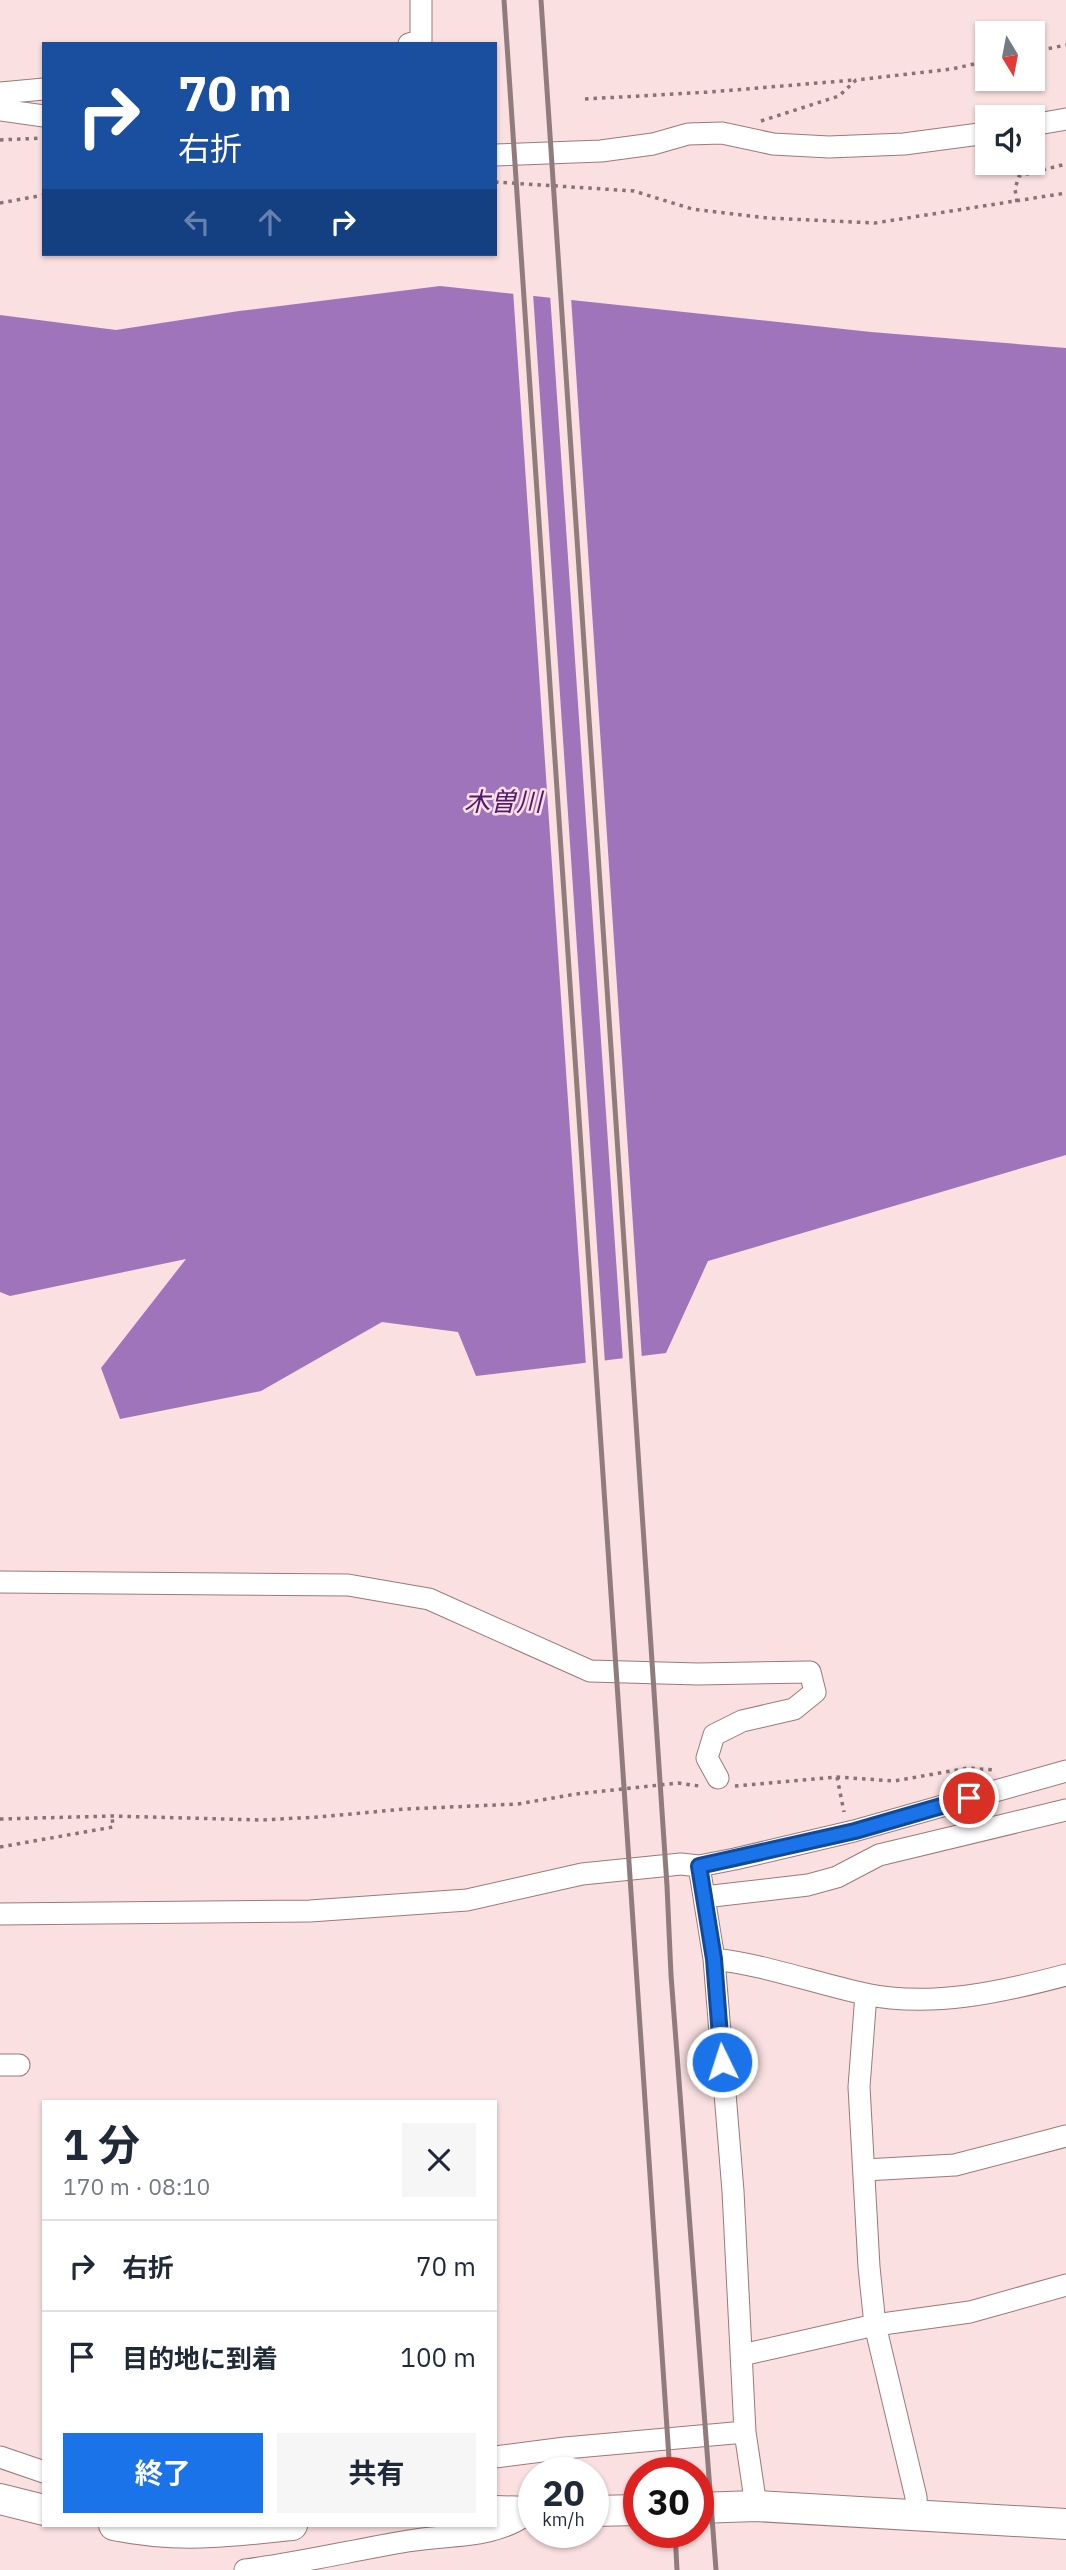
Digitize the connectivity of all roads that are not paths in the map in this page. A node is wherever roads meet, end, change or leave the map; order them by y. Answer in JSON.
{"nodes":[{"id":1,"x":421,"y":0,"type":"edge"},
{"id":2,"x":417,"y":42,"type":"edge"},
{"id":3,"x":42,"y":89,"type":"edge"},
{"id":4,"x":0,"y":93,"type":"edge"},
{"id":5,"x":0,"y":110,"type":"edge"},
{"id":6,"x":42,"y":116,"type":"edge"},
{"id":7,"x":1066,"y":119,"type":"edge"},
{"id":8,"x":1045,"y":123,"type":"edge"},
{"id":9,"x":975,"y":135,"type":"edge"},
{"id":10,"x":497,"y":155,"type":"edge"},
{"id":11,"x":0,"y":1582,"type":"edge"},
{"id":12,"x":1066,"y":1771,"type":"edge"},
{"id":13,"x":718,"y":1784,"type":"road end"},
{"id":14,"x":1066,"y":1810,"type":"edge"},
{"id":15,"x":699,"y":1866,"type":"junction"},
{"id":16,"x":704,"y":1897,"type":"junction"},
{"id":17,"x":0,"y":1914,"type":"edge"},
{"id":18,"x":714,"y":1959,"type":"junction"},
{"id":19,"x":1066,"y":1975,"type":"edge"},
{"id":20,"x":866,"y":1994,"type":"junction"},
{"id":21,"x":1066,"y":2136,"type":"edge"},
{"id":22,"x":865,"y":2170,"type":"junction"},
{"id":23,"x":1066,"y":2285,"type":"edge"},
{"id":24,"x":875,"y":2325,"type":"junction"},
{"id":25,"x":742,"y":2355,"type":"junction"},
{"id":26,"x":745,"y":2432,"type":"junction"},
{"id":27,"x":0,"y":2456,"type":"edge"},
{"id":28,"x":497,"y":2457,"type":"edge"},
{"id":29,"x":42,"y":2471,"type":"edge"},
{"id":30,"x":0,"y":2499,"type":"edge"},
{"id":31,"x":756,"y":2506,"type":"junction"},
{"id":32,"x":714,"y":2507,"type":"edge"},
{"id":33,"x":42,"y":2510,"type":"edge"},
{"id":34,"x":497,"y":2511,"type":"edge"},
{"id":35,"x":518,"y":2512,"type":"edge"},
{"id":36,"x":917,"y":2515,"type":"junction"},
{"id":37,"x":1059,"y":2518,"type":"edge"},
{"id":38,"x":518,"y":2521,"type":"edge"},
{"id":39,"x":128,"y":2527,"type":"edge"},
{"id":40,"x":274,"y":2527,"type":"edge"},
{"id":41,"x":245,"y":2570,"type":"edge"}],
"edges":[{"from":1,"to":2,"type":"street"},
{"from":3,"to":4,"type":"street"},
{"from":5,"to":6,"type":"street"},
{"from":7,"to":8,"type":"street"},
{"from":9,"to":10,"type":"street"},
{"from":11,"to":13,"type":"street"},
{"from":12,"to":15,"type":"street"},
{"from":14,"to":16,"type":"street"},
{"from":15,"to":16,"type":"street"},
{"from":15,"to":17,"type":"street"},
{"from":16,"to":18,"type":"street"},
{"from":18,"to":20,"type":"street"},
{"from":18,"to":25,"type":"street"},
{"from":19,"to":20,"type":"street"},
{"from":20,"to":22,"type":"street"},
{"from":21,"to":22,"type":"street"},
{"from":22,"to":24,"type":"street"},
{"from":23,"to":24,"type":"street"},
{"from":24,"to":25,"type":"street"},
{"from":24,"to":36,"type":"street"},
{"from":25,"to":26,"type":"street"},
{"from":26,"to":28,"type":"street"},
{"from":26,"to":31,"type":"street"},
{"from":27,"to":29,"type":"street"},
{"from":30,"to":33,"type":"street"},
{"from":31,"to":32,"type":"street"},
{"from":31,"to":36,"type":"street"},
{"from":34,"to":35,"type":"street"},
{"from":36,"to":37,"type":"street"},
{"from":38,"to":41,"type":"street"},
{"from":39,"to":40,"type":"street"}]}
